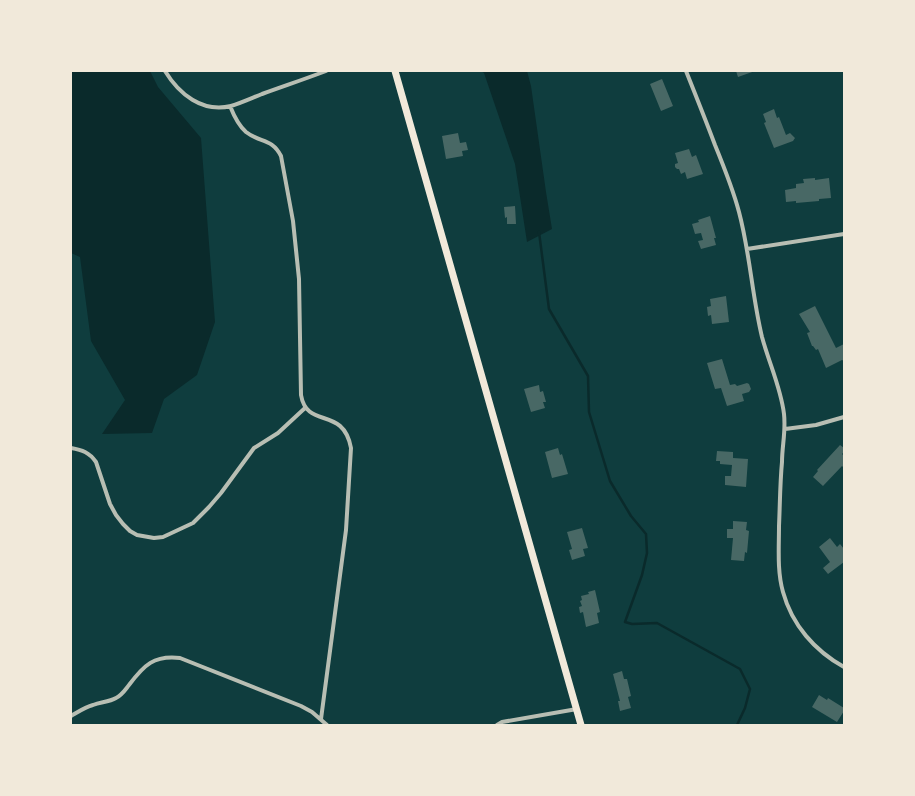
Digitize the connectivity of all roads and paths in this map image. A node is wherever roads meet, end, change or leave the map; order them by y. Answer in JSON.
{"nodes":[{"id":1,"x":165,"y":71,"type":"edge"},
{"id":2,"x":326,"y":71,"type":"edge"},
{"id":3,"x":395,"y":71,"type":"edge"},
{"id":4,"x":686,"y":71,"type":"edge"},
{"id":5,"x":230,"y":106,"type":"junction"},
{"id":6,"x":844,"y":234,"type":"edge"},
{"id":7,"x":747,"y":249,"type":"junction"},
{"id":8,"x":305,"y":408,"type":"junction"},
{"id":9,"x":844,"y":417,"type":"edge"},
{"id":10,"x":785,"y":429,"type":"junction"},
{"id":11,"x":71,"y":448,"type":"edge"},
{"id":12,"x":844,"y":667,"type":"edge"},
{"id":13,"x":577,"y":709,"type":"junction"},
{"id":14,"x":71,"y":716,"type":"edge"},
{"id":15,"x":321,"y":720,"type":"junction"},
{"id":16,"x":327,"y":725,"type":"edge"},
{"id":17,"x":497,"y":725,"type":"edge"},
{"id":18,"x":581,"y":725,"type":"edge"}],
"edges":[{"from":1,"to":5,"type":"street"},
{"from":2,"to":5,"type":"street"},
{"from":3,"to":13,"type":"main road"},
{"from":4,"to":7,"type":"street"},
{"from":5,"to":8,"type":"street"},
{"from":6,"to":7,"type":"street"},
{"from":7,"to":10,"type":"street"},
{"from":8,"to":11,"type":"street"},
{"from":8,"to":15,"type":"street"},
{"from":9,"to":10,"type":"street"},
{"from":10,"to":12,"type":"street"},
{"from":13,"to":17,"type":"street"},
{"from":13,"to":18,"type":"main road"},
{"from":14,"to":15,"type":"street"},
{"from":15,"to":16,"type":"street"}]}
